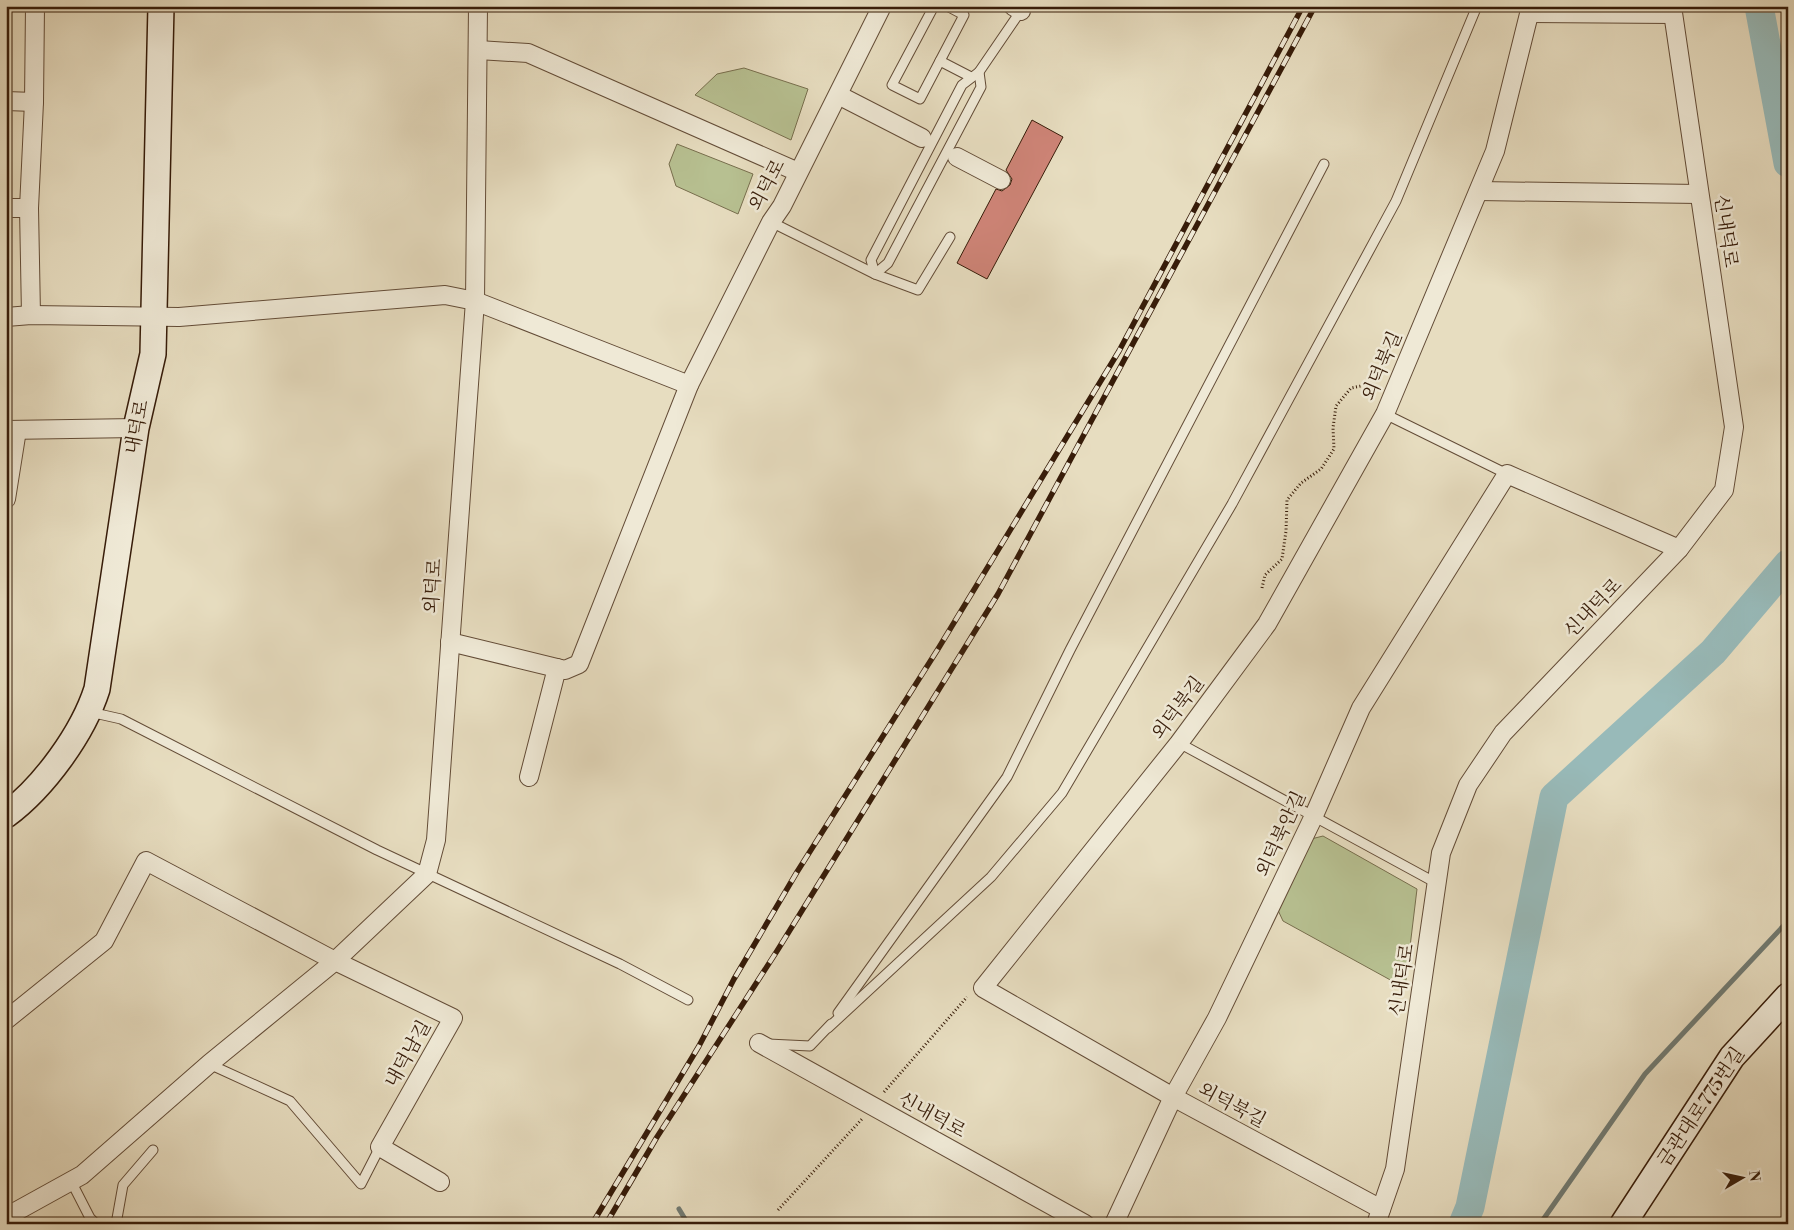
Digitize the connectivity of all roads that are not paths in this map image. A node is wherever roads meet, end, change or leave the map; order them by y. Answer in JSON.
{"nodes":[{"id":1,"x":35,"y":6,"type":"edge"},
{"id":2,"x":161,"y":6,"type":"edge"},
{"id":3,"x":478,"y":6,"type":"edge"},
{"id":4,"x":882,"y":6,"type":"edge"},
{"id":5,"x":934,"y":6,"type":"edge"},
{"id":6,"x":947,"y":6,"type":"edge"},
{"id":7,"x":1477,"y":6,"type":"edge"},
{"id":8,"x":1019,"y":8,"type":"edge"},
{"id":9,"x":1531,"y":10,"type":"edge"},
{"id":10,"x":1672,"y":10,"type":"edge"},
{"id":11,"x":478,"y":50,"type":"junction"},
{"id":12,"x":940,"y":61,"type":"junction"},
{"id":13,"x":975,"y":75,"type":"junction"},
{"id":14,"x":846,"y":100,"type":"dead end"},
{"id":15,"x":6,"y":102,"type":"edge"},
{"id":16,"x":34,"y":102,"type":"junction"},
{"id":17,"x":922,"y":138,"type":"dead end"},
{"id":18,"x":957,"y":157,"type":"dead end"},
{"id":19,"x":1324,"y":164,"type":"dead end"},
{"id":20,"x":798,"y":172,"type":"junction"},
{"id":21,"x":1001,"y":180,"type":"dead end"},
{"id":22,"x":1479,"y":191,"type":"junction"},
{"id":23,"x":1699,"y":194,"type":"junction"},
{"id":24,"x":6,"y":208,"type":"edge"},
{"id":25,"x":29,"y":208,"type":"junction"},
{"id":26,"x":771,"y":222,"type":"junction"},
{"id":27,"x":950,"y":237,"type":"dead end"},
{"id":28,"x":876,"y":274,"type":"junction"},
{"id":29,"x":475,"y":301,"type":"junction"},
{"id":30,"x":31,"y":315,"type":"junction"},
{"id":31,"x":6,"y":317,"type":"edge"},
{"id":32,"x":154,"y":317,"type":"junction"},
{"id":33,"x":689,"y":385,"type":"junction"},
{"id":34,"x":1385,"y":414,"type":"junction"},
{"id":35,"x":136,"y":428,"type":"junction"},
{"id":36,"x":12,"y":430,"type":"edge"},
{"id":37,"x":1507,"y":474,"type":"junction"},
{"id":38,"x":6,"y":499,"type":"edge"},
{"id":39,"x":1679,"y":549,"type":"junction"},
{"id":40,"x":450,"y":642,"type":"junction"},
{"id":41,"x":557,"y":668,"type":"junction"},
{"id":42,"x":90,"y":712,"type":"junction"},
{"id":43,"x":1179,"y":743,"type":"junction"},
{"id":44,"x":529,"y":777,"type":"dead end"},
{"id":45,"x":6,"y":815,"type":"edge"},
{"id":46,"x":1314,"y":816,"type":"junction"},
{"id":47,"x":427,"y":874,"type":"junction"},
{"id":48,"x":1438,"y":884,"type":"junction"},
{"id":49,"x":335,"y":961,"type":"junction"},
{"id":50,"x":1788,"y":996,"type":"edge"},
{"id":51,"x":688,"y":1000,"type":"dead end"},
{"id":52,"x":6,"y":1020,"type":"edge"},
{"id":53,"x":828,"y":1028,"type":"junction"},
{"id":54,"x":759,"y":1043,"type":"joint"},
{"id":55,"x":209,"y":1064,"type":"junction"},
{"id":56,"x":1173,"y":1097,"type":"junction"},
{"id":57,"x":380,"y":1147,"type":"junction"},
{"id":58,"x":153,"y":1150,"type":"dead end"},
{"id":59,"x":71,"y":1181,"type":"junction"},
{"id":60,"x":440,"y":1182,"type":"dead end"},
{"id":61,"x":6,"y":1216,"type":"edge"},
{"id":62,"x":1379,"y":1216,"type":"edge"},
{"id":63,"x":96,"y":1224,"type":"edge"},
{"id":64,"x":116,"y":1224,"type":"edge"},
{"id":65,"x":1085,"y":1224,"type":"edge"},
{"id":66,"x":1114,"y":1224,"type":"edge"},
{"id":67,"x":1623,"y":1224,"type":"edge"}],
"edges":[{"from":1,"to":16,"type":"street"},
{"from":2,"to":32,"type":"street","name":"내덕로"},
{"from":3,"to":11,"type":"street","name":"외덕로"},
{"from":4,"to":20,"type":"street","name":"외덕로"},
{"from":5,"to":12,"type":"lane"},
{"from":6,"to":12,"type":"lane"},
{"from":7,"to":53,"type":"lane"},
{"from":8,"to":13,"type":"lane"},
{"from":9,"to":10,"type":"street"},
{"from":9,"to":22,"type":"street","name":"외덕북길"},
{"from":10,"to":23,"type":"street","name":"신내덕로"},
{"from":11,"to":20,"type":"street"},
{"from":11,"to":29,"type":"street","name":"외덕로"},
{"from":12,"to":13,"type":"lane"},
{"from":13,"to":28,"type":"lane"},
{"from":13,"to":28,"type":"lane"},
{"from":14,"to":17,"type":"street"},
{"from":15,"to":16,"type":"street"},
{"from":16,"to":25,"type":"street"},
{"from":18,"to":21,"type":"street"},
{"from":19,"to":53,"type":"lane"},
{"from":20,"to":26,"type":"street","name":"외덕로"},
{"from":22,"to":23,"type":"street"},
{"from":22,"to":34,"type":"street","name":"외덕북길"},
{"from":23,"to":39,"type":"street","name":"신내덕로"},
{"from":24,"to":25,"type":"street"},
{"from":25,"to":30,"type":"street"},
{"from":26,"to":28,"type":"lane"},
{"from":26,"to":33,"type":"street","name":"외덕로"},
{"from":27,"to":28,"type":"lane"},
{"from":29,"to":32,"type":"street"},
{"from":29,"to":33,"type":"street"},
{"from":29,"to":40,"type":"street","name":"외덕로"},
{"from":30,"to":31,"type":"street"},
{"from":30,"to":32,"type":"street"},
{"from":32,"to":35,"type":"street","name":"내덕로"},
{"from":33,"to":41,"type":"street","name":"외덕로"},
{"from":34,"to":37,"type":"lane"},
{"from":34,"to":43,"type":"street","name":"외덕북길"},
{"from":35,"to":36,"type":"street"},
{"from":35,"to":42,"type":"street","name":"내덕로"},
{"from":36,"to":38,"type":"street"},
{"from":37,"to":39,"type":"street"},
{"from":37,"to":46,"type":"street","name":"외덕북안길"},
{"from":39,"to":48,"type":"street","name":"신내덕로"},
{"from":40,"to":41,"type":"street"},
{"from":40,"to":47,"type":"street","name":"외덕로"},
{"from":41,"to":44,"type":"street"},
{"from":42,"to":45,"type":"street","name":"내덕로"},
{"from":42,"to":47,"type":"lane"},
{"from":43,"to":46,"type":"lane"},
{"from":43,"to":56,"type":"street","name":"외덕북길"},
{"from":46,"to":48,"type":"lane"},
{"from":46,"to":56,"type":"street","name":"외덕북안길"},
{"from":47,"to":49,"type":"street"},
{"from":47,"to":51,"type":"lane"},
{"from":48,"to":62,"type":"street","name":"신내덕로"},
{"from":49,"to":52,"type":"street"},
{"from":49,"to":55,"type":"street"},
{"from":49,"to":57,"type":"street","name":"내덕남길"},
{"from":50,"to":67,"type":"street","name":"금관대로775번길"},
{"from":53,"to":54,"type":"lane"},
{"from":54,"to":65,"type":"street","name":"신내덕로"},
{"from":55,"to":57,"type":"lane","name":"내덕남길"},
{"from":55,"to":59,"type":"street"},
{"from":56,"to":62,"type":"street","name":"외덕북길"},
{"from":56,"to":66,"type":"street","name":"외덕북안길"},
{"from":57,"to":60,"type":"street"},
{"from":58,"to":64,"type":"lane"},
{"from":59,"to":61,"type":"street"},
{"from":59,"to":63,"type":"lane"}]}
